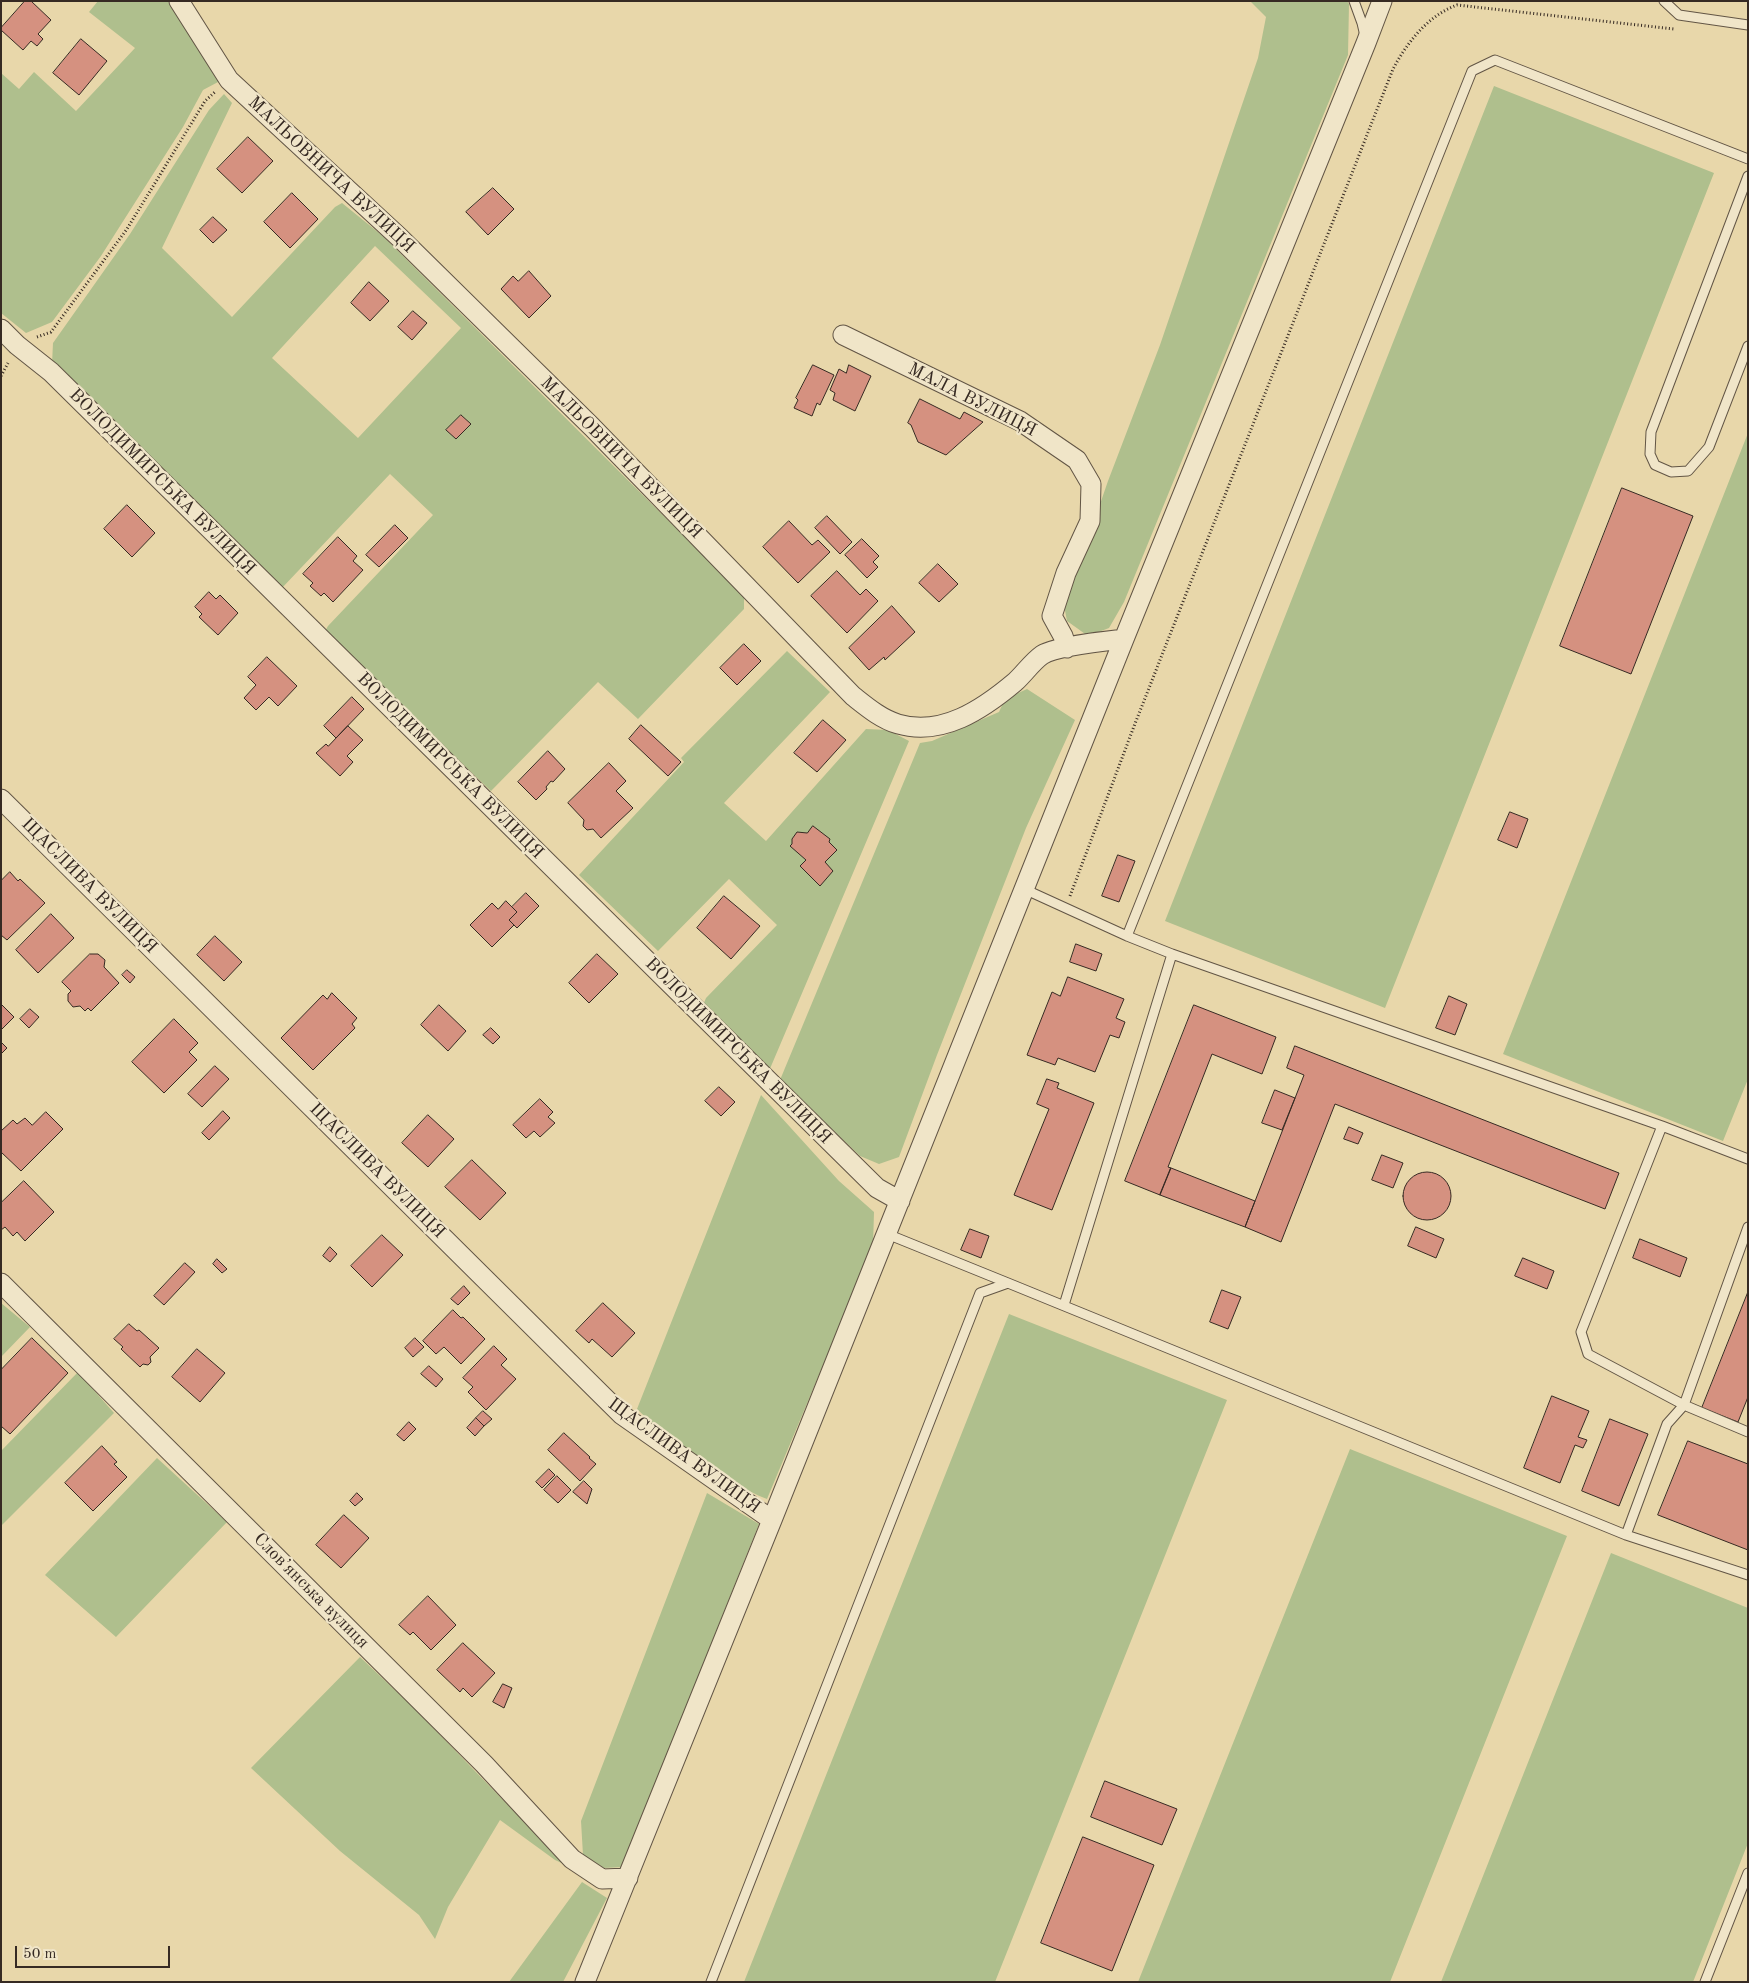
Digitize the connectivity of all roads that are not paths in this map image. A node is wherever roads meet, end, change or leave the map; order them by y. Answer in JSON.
{"nodes":[{"id":1,"x":178,"y":1,"type":"edge"},
{"id":2,"x":1354,"y":1,"type":"edge"},
{"id":3,"x":1382,"y":1,"type":"edge"},
{"id":4,"x":1664,"y":1,"type":"edge"},
{"id":5,"x":1748,"y":25,"type":"edge"},
{"id":6,"x":1366,"y":43,"type":"junction"},
{"id":7,"x":1748,"y":159,"type":"edge"},
{"id":8,"x":1748,"y":176,"type":"edge"},
{"id":9,"x":1,"y":329,"type":"edge"},
{"id":10,"x":843,"y":335,"type":"dead end"},
{"id":11,"x":1748,"y":346,"type":"edge"},
{"id":12,"x":1124,"y":638,"type":"junction"},
{"id":13,"x":1067,"y":648,"type":"junction"},
{"id":14,"x":1,"y":799,"type":"edge"},
{"id":15,"x":1024,"y":889,"type":"junction"},
{"id":16,"x":1127,"y":936,"type":"junction"},
{"id":17,"x":1172,"y":954,"type":"junction"},
{"id":18,"x":1662,"y":1126,"type":"junction"},
{"id":19,"x":1748,"y":1159,"type":"edge"},
{"id":20,"x":900,"y":1201,"type":"junction"},
{"id":21,"x":1748,"y":1227,"type":"edge"},
{"id":22,"x":886,"y":1234,"type":"junction"},
{"id":23,"x":1,"y":1283,"type":"edge"},
{"id":24,"x":1008,"y":1283,"type":"junction"},
{"id":25,"x":1064,"y":1305,"type":"junction"},
{"id":26,"x":1684,"y":1405,"type":"junction"},
{"id":27,"x":1748,"y":1432,"type":"edge"},
{"id":28,"x":772,"y":1520,"type":"junction"},
{"id":29,"x":1626,"y":1535,"type":"junction"},
{"id":30,"x":1748,"y":1575,"type":"edge"},
{"id":31,"x":1748,"y":1873,"type":"edge"},
{"id":32,"x":628,"y":1878,"type":"junction"},
{"id":33,"x":585,"y":1982,"type":"edge"},
{"id":34,"x":711,"y":1982,"type":"edge"},
{"id":35,"x":1704,"y":1982,"type":"edge"}],
"edges":[{"from":1,"to":13,"type":"street","name":"МАЛЬОВНИЧА ВУЛИЦЯ"},
{"from":2,"to":6,"type":"lane"},
{"from":3,"to":6,"type":"street"},
{"from":4,"to":5,"type":"lane"},
{"from":6,"to":12,"type":"street"},
{"from":7,"to":16,"type":"lane"},
{"from":8,"to":11,"type":"lane"},
{"from":9,"to":20,"type":"street","name":"ВОЛОДИМИРСЬКА ВУЛИЦЯ"},
{"from":10,"to":13,"type":"street","name":"МАЛА ВУЛИЦЯ"},
{"from":12,"to":13,"type":"street","name":"МАЛЬОВНИЧА ВУЛИЦЯ"},
{"from":12,"to":15,"type":"street"},
{"from":14,"to":28,"type":"street","name":"ЩАСЛИВА ВУЛИЦЯ"},
{"from":15,"to":16,"type":"lane"},
{"from":15,"to":20,"type":"street"},
{"from":16,"to":17,"type":"lane"},
{"from":17,"to":18,"type":"lane"},
{"from":17,"to":25,"type":"lane"},
{"from":18,"to":19,"type":"lane"},
{"from":18,"to":26,"type":"lane"},
{"from":20,"to":22,"type":"street"},
{"from":21,"to":26,"type":"lane"},
{"from":22,"to":24,"type":"lane"},
{"from":22,"to":28,"type":"street"},
{"from":23,"to":32,"type":"street","name":"Словʼянська вулиця"},
{"from":24,"to":25,"type":"lane"},
{"from":24,"to":34,"type":"lane"},
{"from":25,"to":29,"type":"lane"},
{"from":26,"to":27,"type":"lane"},
{"from":26,"to":29,"type":"lane"},
{"from":28,"to":32,"type":"street"},
{"from":29,"to":30,"type":"lane"},
{"from":31,"to":35,"type":"lane"},
{"from":32,"to":33,"type":"street"}]}
